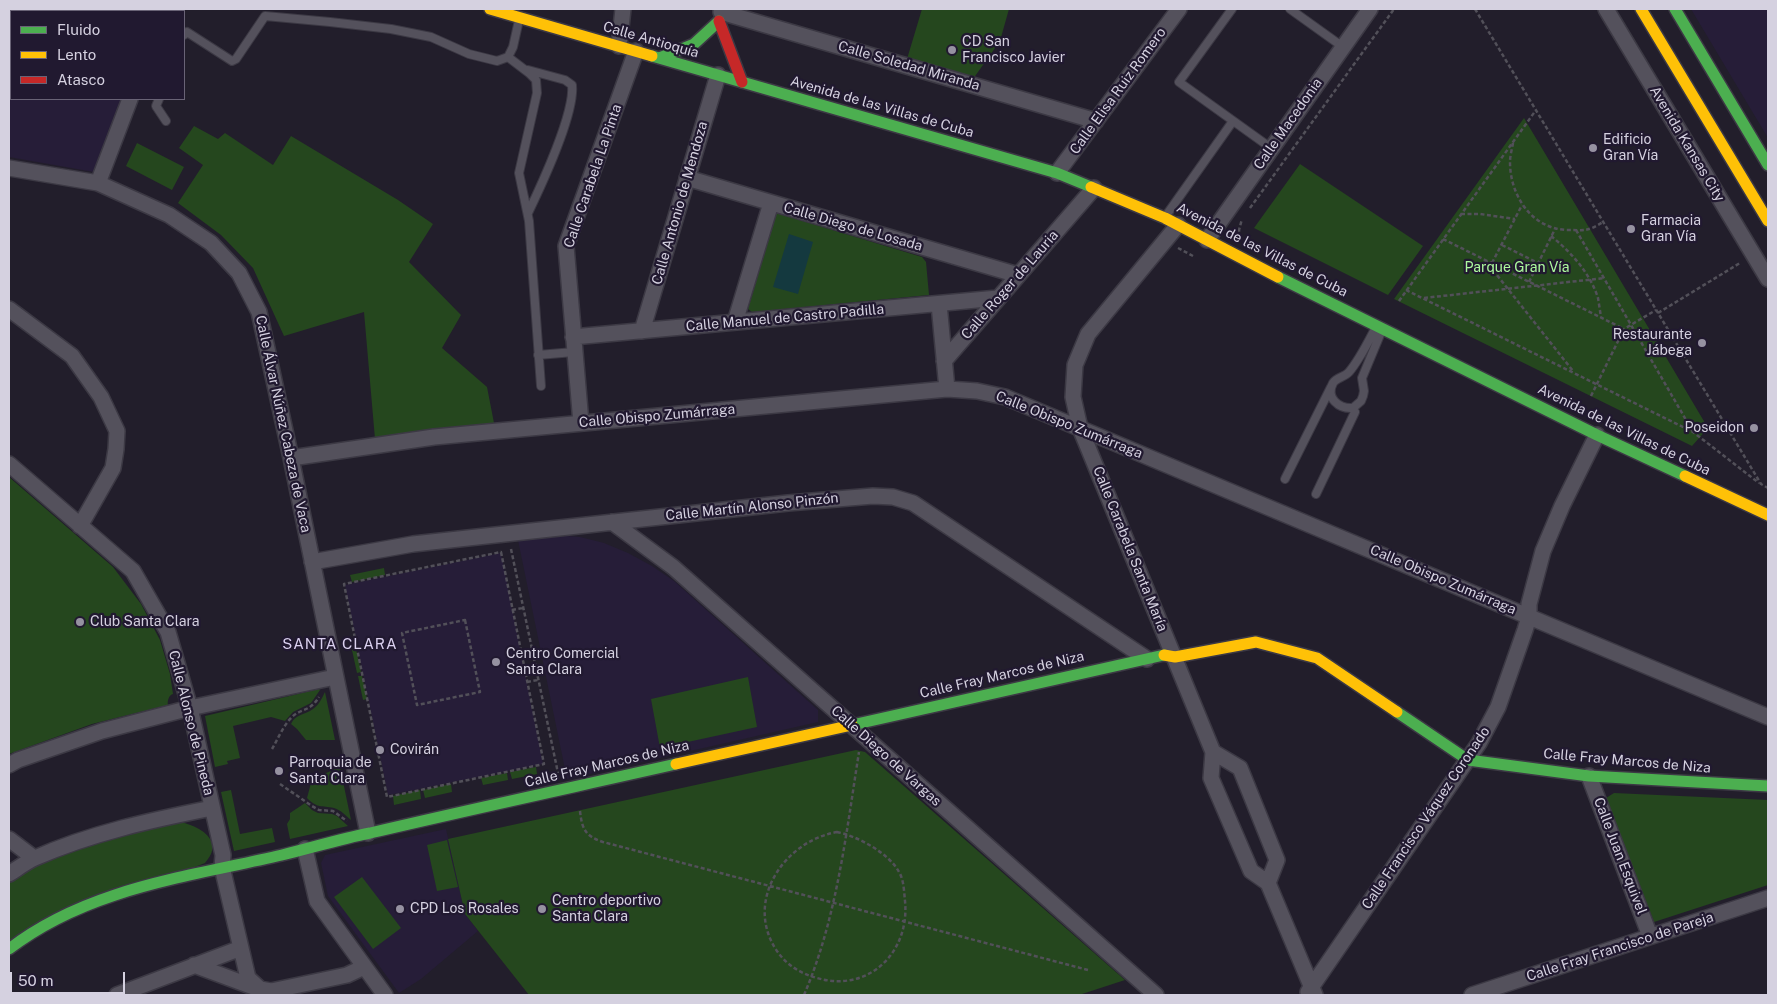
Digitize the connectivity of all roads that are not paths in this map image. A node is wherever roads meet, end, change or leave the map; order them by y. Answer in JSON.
{"nodes":[{"id":1,"x":494,"y":9,"type":"edge"},
{"id":2,"x":623,"y":9,"type":"edge"},
{"id":3,"x":1179,"y":9,"type":"edge"},
{"id":4,"x":1232,"y":9,"type":"edge"},
{"id":5,"x":1290,"y":9,"type":"edge"},
{"id":6,"x":1370,"y":9,"type":"edge"},
{"id":7,"x":1606,"y":9,"type":"edge"},
{"id":8,"x":1641,"y":9,"type":"edge"},
{"id":9,"x":1675,"y":9,"type":"edge"},
{"id":10,"x":721,"y":14,"type":"edge"},
{"id":11,"x":520,"y":18,"type":"junction"},
{"id":12,"x":185,"y":34,"type":"edge"},
{"id":13,"x":619,"y":46,"type":"junction"},
{"id":14,"x":1342,"y":47,"type":"junction"},
{"id":15,"x":636,"y":51,"type":"junction"},
{"id":16,"x":508,"y":57,"type":"junction"},
{"id":17,"x":659,"y":58,"type":"junction"},
{"id":18,"x":525,"y":70,"type":"junction"},
{"id":19,"x":718,"y":75,"type":"junction"},
{"id":20,"x":742,"y":82,"type":"junction"},
{"id":21,"x":130,"y":100,"type":"edge"},
{"id":22,"x":159,"y":100,"type":"edge"},
{"id":23,"x":166,"y":120,"type":"dead end"},
{"id":24,"x":1096,"y":121,"type":"junction"},
{"id":25,"x":1233,"y":121,"type":"junction"},
{"id":26,"x":1271,"y":148,"type":"junction"},
{"id":27,"x":1768,"y":165,"type":"edge"},
{"id":28,"x":9,"y":168,"type":"edge"},
{"id":29,"x":1057,"y":173,"type":"junction"},
{"id":30,"x":687,"y":178,"type":"junction"},
{"id":31,"x":98,"y":182,"type":"junction"},
{"id":32,"x":1094,"y":188,"type":"junction"},
{"id":33,"x":771,"y":203,"type":"junction"},
{"id":34,"x":528,"y":213,"type":"junction"},
{"id":35,"x":1768,"y":221,"type":"edge"},
{"id":36,"x":1171,"y":222,"type":"junction"},
{"id":37,"x":1207,"y":240,"type":"junction"},
{"id":38,"x":1018,"y":275,"type":"junction"},
{"id":39,"x":1768,"y":279,"type":"edge"},
{"id":40,"x":998,"y":298,"type":"junction"},
{"id":41,"x":940,"y":304,"type":"junction"},
{"id":42,"x":9,"y":309,"type":"edge"},
{"id":43,"x":734,"y":322,"type":"junction"},
{"id":44,"x":1380,"y":327,"type":"junction"},
{"id":45,"x":642,"y":331,"type":"junction"},
{"id":46,"x":573,"y":344,"type":"junction"},
{"id":47,"x":538,"y":355,"type":"junction"},
{"id":48,"x":944,"y":361,"type":"junction"},
{"id":49,"x":1333,"y":384,"type":"junction"},
{"id":50,"x":541,"y":386,"type":"dead end"},
{"id":51,"x":947,"y":389,"type":"junction"},
{"id":52,"x":1355,"y":412,"type":"dead end"},
{"id":53,"x":581,"y":423,"type":"junction"},
{"id":54,"x":1080,"y":428,"type":"junction"},
{"id":55,"x":1597,"y":435,"type":"junction"},
{"id":56,"x":292,"y":458,"type":"junction"},
{"id":57,"x":9,"y":464,"type":"edge"},
{"id":58,"x":1284,"y":478,"type":"dead end"},
{"id":59,"x":1316,"y":494,"type":"dead end"},
{"id":60,"x":1768,"y":515,"type":"edge"},
{"id":61,"x":612,"y":522,"type":"junction"},
{"id":62,"x":80,"y":526,"type":"junction"},
{"id":63,"x":312,"y":562,"type":"junction"},
{"id":64,"x":1529,"y":617,"type":"junction"},
{"id":65,"x":1175,"y":657,"type":"junction"},
{"id":66,"x":1147,"y":658,"type":"junction"},
{"id":67,"x":335,"y":677,"type":"junction"},
{"id":68,"x":190,"y":708,"type":"junction"},
{"id":69,"x":1768,"y":717,"type":"edge"},
{"id":70,"x":850,"y":724,"type":"junction"},
{"id":71,"x":1213,"y":752,"type":"junction"},
{"id":72,"x":1468,"y":760,"type":"junction"},
{"id":73,"x":9,"y":765,"type":"edge"},
{"id":74,"x":1589,"y":776,"type":"junction"},
{"id":75,"x":1768,"y":786,"type":"edge"},
{"id":76,"x":212,"y":808,"type":"junction"},
{"id":77,"x":368,"y":833,"type":"junction"},
{"id":78,"x":9,"y":839,"type":"edge"},
{"id":79,"x":305,"y":849,"type":"junction"},
{"id":80,"x":34,"y":858,"type":"junction"},
{"id":81,"x":222,"y":867,"type":"junction"},
{"id":82,"x":9,"y":874,"type":"edge"},
{"id":83,"x":1268,"y":883,"type":"junction"},
{"id":84,"x":1768,"y":898,"type":"edge"},
{"id":85,"x":1650,"y":936,"type":"junction"},
{"id":86,"x":241,"y":948,"type":"junction"},
{"id":87,"x":9,"y":949,"type":"edge"},
{"id":88,"x":194,"y":965,"type":"junction"},
{"id":89,"x":364,"y":966,"type":"junction"},
{"id":90,"x":260,"y":989,"type":"junction"},
{"id":91,"x":1311,"y":992,"type":"edge"},
{"id":92,"x":117,"y":995,"type":"edge"},
{"id":93,"x":385,"y":995,"type":"edge"},
{"id":94,"x":1156,"y":995,"type":"edge"},
{"id":95,"x":1472,"y":995,"type":"edge"}],
"edges":[{"from":1,"to":11,"type":"street","name":"Calle Antioquía"},
{"from":2,"to":13,"type":"street"},
{"from":3,"to":24,"type":"street","name":"Calle Elisa Ruiz Romero"},
{"from":4,"to":25,"type":"lane"},
{"from":5,"to":14,"type":"lane"},
{"from":6,"to":14,"type":"street","name":"Calle Macedonia"},
{"from":7,"to":39,"type":"street","name":"Avenida Kansas City"},
{"from":8,"to":35,"type":"street"},
{"from":9,"to":27,"type":"street"},
{"from":10,"to":17,"type":"street"},
{"from":10,"to":20,"type":"street"},
{"from":10,"to":24,"type":"street","name":"Calle Soledad Miranda"},
{"from":11,"to":13,"type":"street","name":"Calle Antioquía"},
{"from":11,"to":16,"type":"lane"},
{"from":12,"to":16,"type":"lane"},
{"from":13,"to":15,"type":"street","name":"Calle Antioquía"},
{"from":14,"to":26,"type":"street","name":"Calle Macedonia"},
{"from":15,"to":17,"type":"street","name":"Calle Antioquía"},
{"from":15,"to":46,"type":"street","name":"Calle Carabela La Pinta"},
{"from":16,"to":18,"type":"lane"},
{"from":17,"to":19,"type":"street","name":"Calle Antioquía"},
{"from":18,"to":34,"type":"lane"},
{"from":18,"to":34,"type":"lane"},
{"from":19,"to":20,"type":"street","name":"Avenida de las Villas de Cuba"},
{"from":19,"to":30,"type":"street","name":"Calle Antonio de Mendoza"},
{"from":20,"to":29,"type":"street","name":"Avenida de las Villas de Cuba"},
{"from":21,"to":31,"type":"street"},
{"from":22,"to":23,"type":"lane"},
{"from":24,"to":29,"type":"street","name":"Calle Elisa Ruiz Romero"},
{"from":25,"to":26,"type":"lane"},
{"from":25,"to":36,"type":"lane"},
{"from":26,"to":37,"type":"street","name":"Calle Macedonia"},
{"from":28,"to":31,"type":"street","name":"Calle Álvar Núñez Cabeza de Vaca"},
{"from":29,"to":32,"type":"street","name":"Avenida de las Villas de Cuba"},
{"from":30,"to":33,"type":"street","name":"Calle Diego de Losada"},
{"from":30,"to":45,"type":"street","name":"Calle Antonio de Mendoza"},
{"from":31,"to":56,"type":"street","name":"Calle Álvar Núñez Cabeza de Vaca"},
{"from":32,"to":36,"type":"street","name":"Avenida de las Villas de Cuba"},
{"from":32,"to":38,"type":"street","name":"Calle Roger de Lauria"},
{"from":33,"to":38,"type":"street","name":"Calle Diego de Losada"},
{"from":33,"to":43,"type":"street"},
{"from":34,"to":47,"type":"lane"},
{"from":36,"to":37,"type":"street","name":"Avenida de las Villas de Cuba"},
{"from":36,"to":54,"type":"street","name":"Calle Carabela Santa María"},
{"from":37,"to":44,"type":"street","name":"Avenida de las Villas de Cuba"},
{"from":38,"to":40,"type":"street","name":"Calle Roger de Lauria"},
{"from":40,"to":41,"type":"street","name":"Calle Manuel de Castro Padilla"},
{"from":40,"to":48,"type":"street","name":"Calle Roger de Lauria"},
{"from":41,"to":43,"type":"street","name":"Calle Manuel de Castro Padilla"},
{"from":41,"to":48,"type":"street"},
{"from":42,"to":62,"type":"street"},
{"from":43,"to":45,"type":"street","name":"Calle Manuel de Castro Padilla"},
{"from":44,"to":49,"type":"lane"},
{"from":44,"to":49,"type":"lane"},
{"from":44,"to":55,"type":"street","name":"Avenida de las Villas de Cuba"},
{"from":45,"to":46,"type":"street","name":"Calle Manuel de Castro Padilla"},
{"from":46,"to":47,"type":"lane"},
{"from":46,"to":53,"type":"street","name":"Calle Carabela La Pinta"},
{"from":47,"to":50,"type":"lane"},
{"from":48,"to":51,"type":"street"},
{"from":49,"to":58,"type":"lane"},
{"from":51,"to":53,"type":"street","name":"Calle Obispo Zumárraga"},
{"from":51,"to":54,"type":"street","name":"Calle Obispo Zumárraga"},
{"from":52,"to":59,"type":"lane"},
{"from":53,"to":56,"type":"street","name":"Calle Obispo Zumárraga"},
{"from":54,"to":64,"type":"street","name":"Calle Obispo Zumárraga"},
{"from":54,"to":65,"type":"street","name":"Calle Carabela Santa María"},
{"from":55,"to":60,"type":"street","name":"Avenida de las Villas de Cuba"},
{"from":55,"to":64,"type":"street","name":"Calle Francisco Váquez Coronado"},
{"from":56,"to":63,"type":"street","name":"Calle Álvar Núñez Cabeza de Vaca"},
{"from":57,"to":62,"type":"street","name":"Calle Alonso de Pineda"},
{"from":61,"to":63,"type":"street","name":"Calle Martín Alonso Pinzón"},
{"from":61,"to":66,"type":"street","name":"Calle Martín Alonso Pinzón"},
{"from":61,"to":70,"type":"street","name":"Calle Diego de Vargas"},
{"from":62,"to":68,"type":"street","name":"Calle Alonso de Pineda"},
{"from":63,"to":67,"type":"street","name":"Calle Álvar Núñez Cabeza de Vaca"},
{"from":64,"to":69,"type":"street","name":"Calle Obispo Zumárraga"},
{"from":64,"to":72,"type":"street","name":"Calle Francisco Váquez Coronado"},
{"from":65,"to":66,"type":"street","name":"Calle Fray Marcos de Niza"},
{"from":65,"to":71,"type":"street","name":"Calle Carabela Santa María"},
{"from":65,"to":72,"type":"street","name":"Calle Fray Marcos de Niza"},
{"from":66,"to":70,"type":"street","name":"Calle Fray Marcos de Niza"},
{"from":67,"to":68,"type":"street"},
{"from":67,"to":77,"type":"street","name":"Calle Álvar Núñez Cabeza de Vaca"},
{"from":68,"to":73,"type":"street"},
{"from":68,"to":76,"type":"street","name":"Calle Alonso de Pineda"},
{"from":70,"to":77,"type":"street","name":"Calle Fray Marcos de Niza"},
{"from":70,"to":94,"type":"street","name":"Calle Diego de Vargas"},
{"from":71,"to":83,"type":"street","name":"Calle Carabela Santa María"},
{"from":71,"to":83,"type":"street"},
{"from":72,"to":74,"type":"street","name":"Calle Fray Marcos de Niza"},
{"from":72,"to":91,"type":"street","name":"Calle Francisco Váquez Coronado"},
{"from":74,"to":75,"type":"street","name":"Calle Fray Marcos de Niza"},
{"from":74,"to":85,"type":"street","name":"Calle Juan Esquivel"},
{"from":76,"to":80,"type":"street"},
{"from":76,"to":81,"type":"street","name":"Calle Alonso de Pineda"},
{"from":77,"to":79,"type":"street","name":"Calle Fray Marcos de Niza"},
{"from":78,"to":80,"type":"street"},
{"from":79,"to":81,"type":"street","name":"Calle Fray Marcos de Niza"},
{"from":79,"to":89,"type":"street"},
{"from":80,"to":82,"type":"street"},
{"from":81,"to":86,"type":"street","name":"Calle Alonso de Pineda"},
{"from":81,"to":87,"type":"street","name":"Calle Fray Marcos de Niza"},
{"from":83,"to":91,"type":"street","name":"Calle Carabela Santa María"},
{"from":84,"to":85,"type":"street","name":"Calle Fray Francisco de Pareja"},
{"from":85,"to":95,"type":"street","name":"Calle Fray Francisco de Pareja"},
{"from":86,"to":88,"type":"street"},
{"from":86,"to":90,"type":"street","name":"Calle Alonso de Pineda"},
{"from":88,"to":90,"type":"street"},
{"from":88,"to":92,"type":"street"},
{"from":89,"to":90,"type":"street"},
{"from":89,"to":93,"type":"street"}]}
